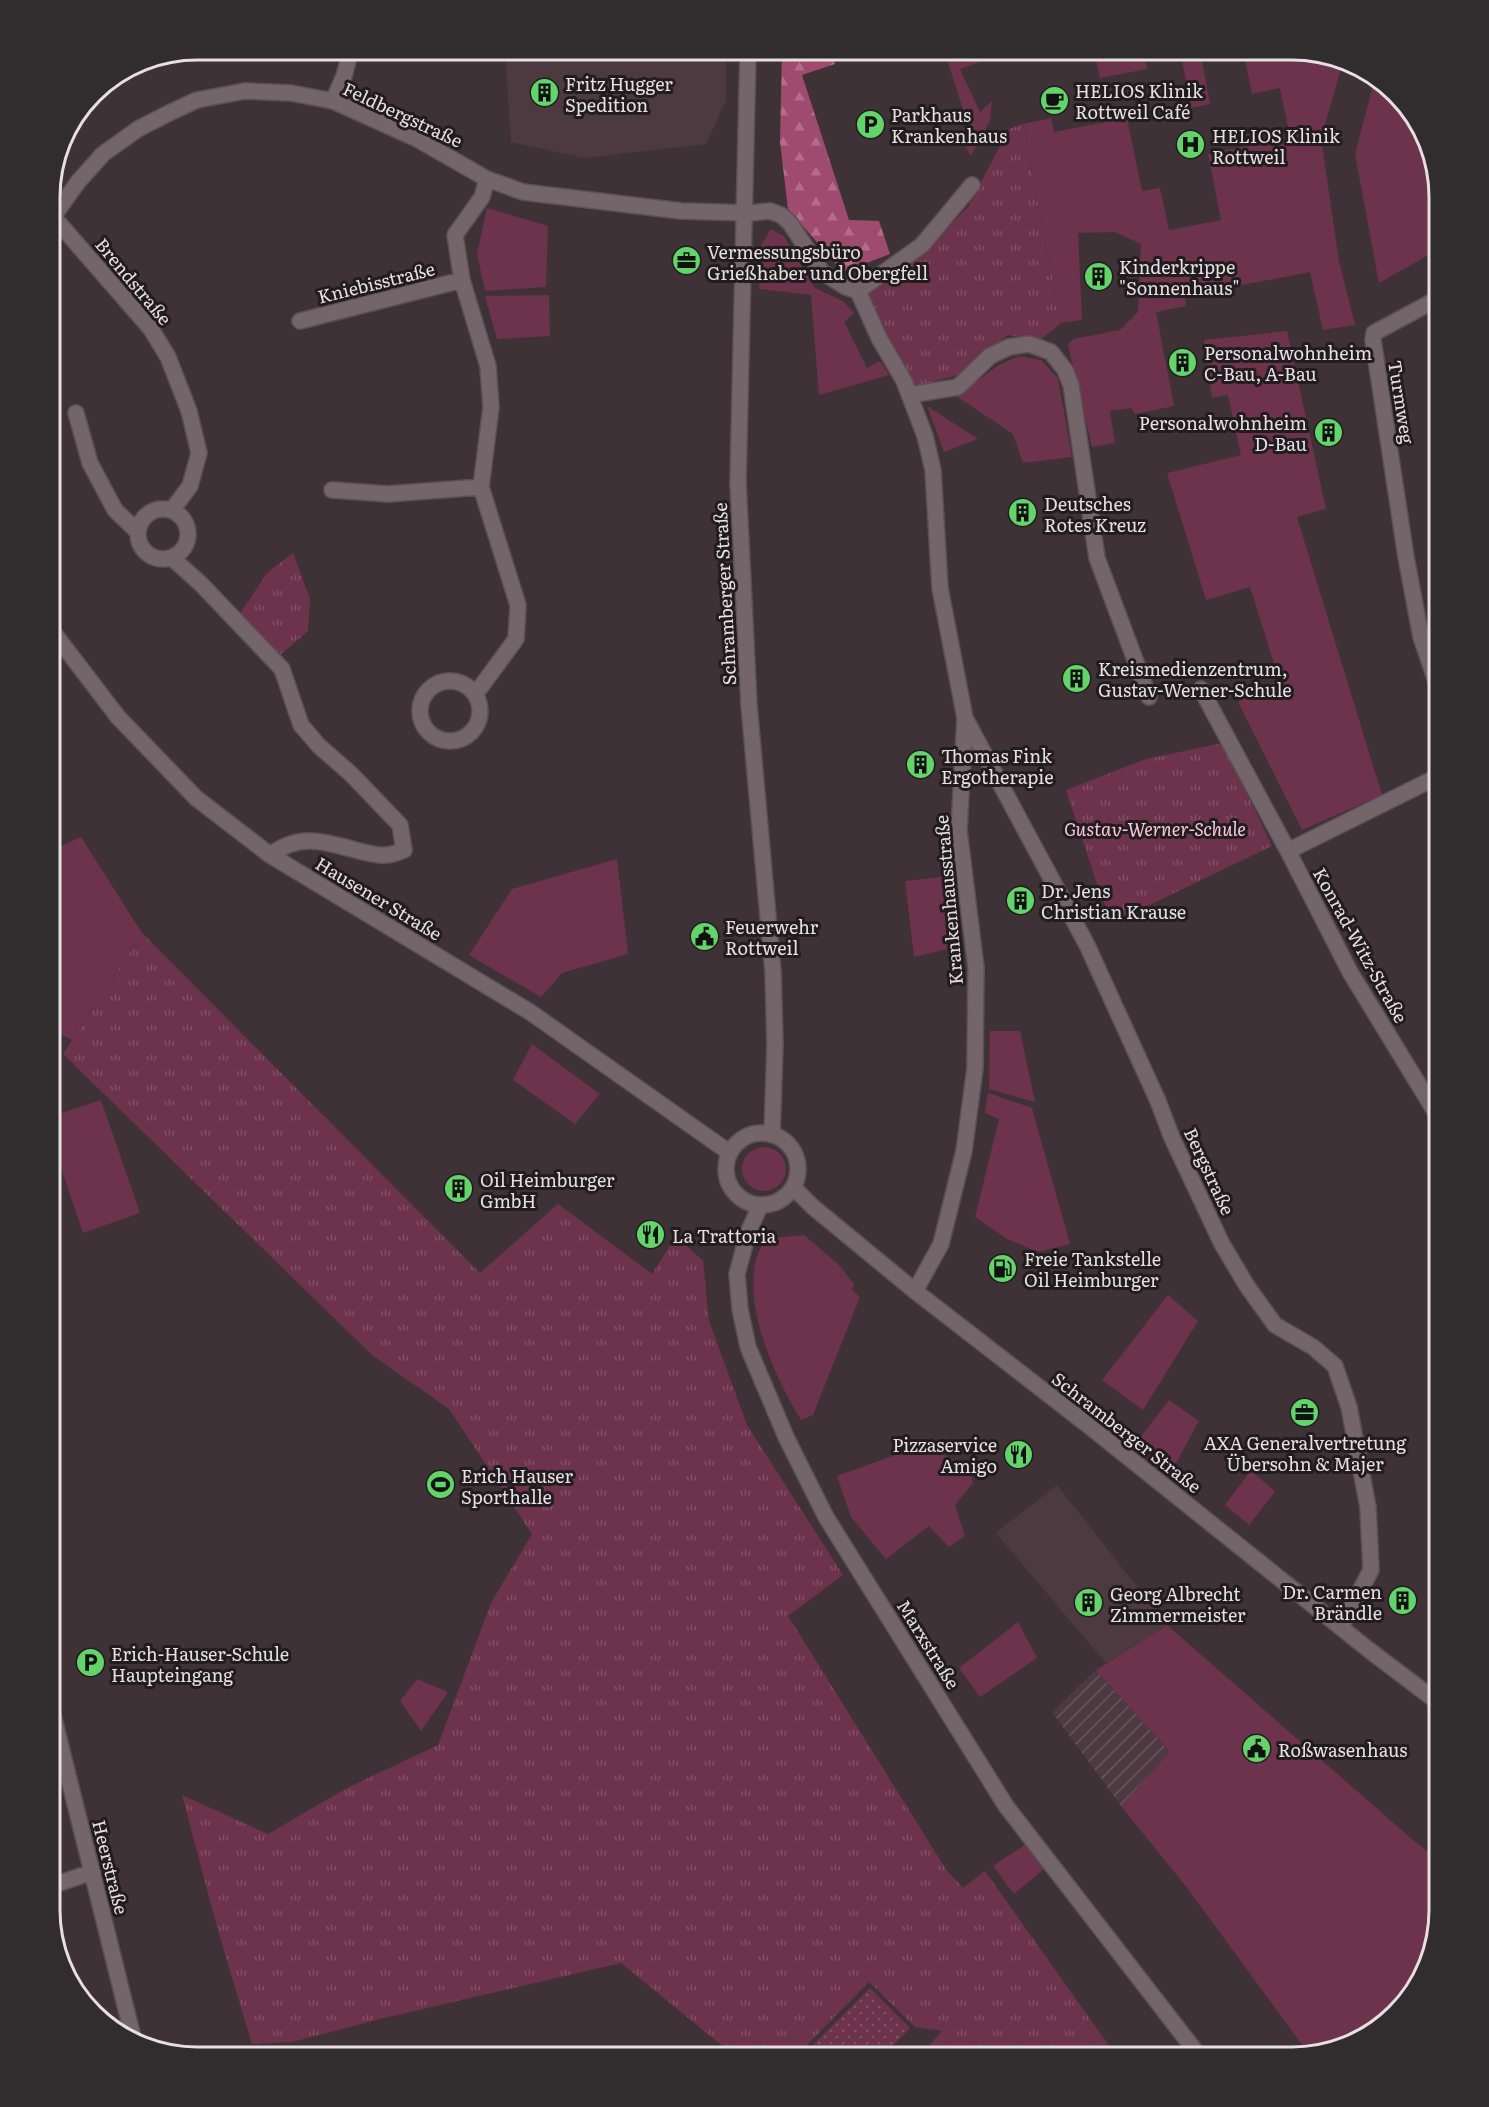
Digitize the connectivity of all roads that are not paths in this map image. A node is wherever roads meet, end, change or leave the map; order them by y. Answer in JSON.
{"nodes":[{"id":1,"x":348,"y":60,"type":"edge"},
{"id":2,"x":748,"y":60,"type":"edge"},
{"id":3,"x":333,"y":101,"type":"junction"},
{"id":4,"x":488,"y":179,"type":"junction"},
{"id":5,"x":972,"y":185,"type":"dead end"},
{"id":6,"x":60,"y":205,"type":"edge"},
{"id":7,"x":744,"y":212,"type":"junction"},
{"id":8,"x":60,"y":227,"type":"edge"},
{"id":9,"x":462,"y":280,"type":"junction"},
{"id":10,"x":858,"y":291,"type":"junction"},
{"id":11,"x":1429,"y":304,"type":"edge"},
{"id":12,"x":300,"y":321,"type":"dead end"},
{"id":13,"x":909,"y":395,"type":"junction"},
{"id":14,"x":76,"y":413,"type":"dead end"},
{"id":15,"x":481,"y":488,"type":"junction"},
{"id":16,"x":332,"y":490,"type":"dead end"},
{"id":17,"x":172,"y":510,"type":"junction"},
{"id":18,"x":138,"y":532,"type":"junction"},
{"id":19,"x":172,"y":558,"type":"junction"},
{"id":20,"x":60,"y":641,"type":"edge"},
{"id":21,"x":1429,"y":659,"type":"edge"},
{"id":22,"x":1201,"y":689,"type":"dead end"},
{"id":23,"x":474,"y":691,"type":"junction"},
{"id":24,"x":1149,"y":696,"type":"dead end"},
{"id":25,"x":964,"y":718,"type":"junction"},
{"id":26,"x":1429,"y":781,"type":"edge"},
{"id":27,"x":1288,"y":851,"type":"junction"},
{"id":28,"x":270,"y":855,"type":"junction"},
{"id":29,"x":1429,"y":1100,"type":"edge"},
{"id":30,"x":772,"y":1135,"type":"junction"},
{"id":31,"x":730,"y":1153,"type":"junction"},
{"id":32,"x":794,"y":1188,"type":"junction"},
{"id":33,"x":760,"y":1206,"type":"junction"},
{"id":34,"x":915,"y":1291,"type":"junction"},
{"id":35,"x":1341,"y":1627,"type":"junction"},
{"id":36,"x":1429,"y":1695,"type":"edge"},
{"id":37,"x":60,"y":1743,"type":"edge"},
{"id":38,"x":92,"y":1872,"type":"junction"},
{"id":39,"x":60,"y":1883,"type":"edge"},
{"id":40,"x":131,"y":2031,"type":"edge"},
{"id":41,"x":1192,"y":2047,"type":"edge"}],
"edges":[{"from":1,"to":3,"type":"street"},
{"from":2,"to":7,"type":"street","name":"Schramberger Straße"},
{"from":3,"to":4,"type":"street","name":"Feldbergstraße"},
{"from":3,"to":6,"type":"street","name":"Feldbergstraße"},
{"from":4,"to":7,"type":"street","name":"Feldbergstraße"},
{"from":4,"to":9,"type":"street","name":"Kniebisstraße"},
{"from":5,"to":10,"type":"street"},
{"from":7,"to":10,"type":"street"},
{"from":7,"to":30,"type":"street","name":"Schramberger Straße"},
{"from":8,"to":17,"type":"street","name":"Brendstraße"},
{"from":9,"to":12,"type":"street","name":"Kniebisstraße"},
{"from":9,"to":15,"type":"street","name":"Kniebisstraße"},
{"from":10,"to":13,"type":"street","name":"Krankenhausstraße"},
{"from":11,"to":21,"type":"street","name":"Turmweg"},
{"from":13,"to":24,"type":"street"},
{"from":13,"to":25,"type":"street","name":"Krankenhausstraße"},
{"from":14,"to":18,"type":"street"},
{"from":15,"to":16,"type":"street"},
{"from":15,"to":23,"type":"street","name":"Kniebisstraße"},
{"from":17,"to":18,"type":"street"},
{"from":17,"to":19,"type":"street"},
{"from":18,"to":19,"type":"street"},
{"from":19,"to":28,"type":"street"},
{"from":20,"to":28,"type":"street","name":"Hausener Straße"},
{"from":22,"to":27,"type":"street","name":"Konrad-Witz-Straße"},
{"from":23,"to":23,"type":"street"},
{"from":25,"to":34,"type":"street","name":"Krankenhausstraße"},
{"from":25,"to":35,"type":"street","name":"Bergstraße"},
{"from":26,"to":27,"type":"street"},
{"from":27,"to":29,"type":"street","name":"Konrad-Witz-Straße"},
{"from":28,"to":31,"type":"street","name":"Hausener Straße"},
{"from":30,"to":31,"type":"street"},
{"from":30,"to":32,"type":"street"},
{"from":31,"to":33,"type":"street"},
{"from":32,"to":33,"type":"street"},
{"from":32,"to":34,"type":"street","name":"Schramberger Straße"},
{"from":33,"to":41,"type":"street","name":"Marxstraße"},
{"from":34,"to":35,"type":"street","name":"Schramberger Straße"},
{"from":35,"to":36,"type":"street","name":"Schramberger Straße"},
{"from":37,"to":38,"type":"street","name":"Heerstraße"},
{"from":38,"to":39,"type":"street"},
{"from":38,"to":40,"type":"street","name":"Heerstraße"}]}
